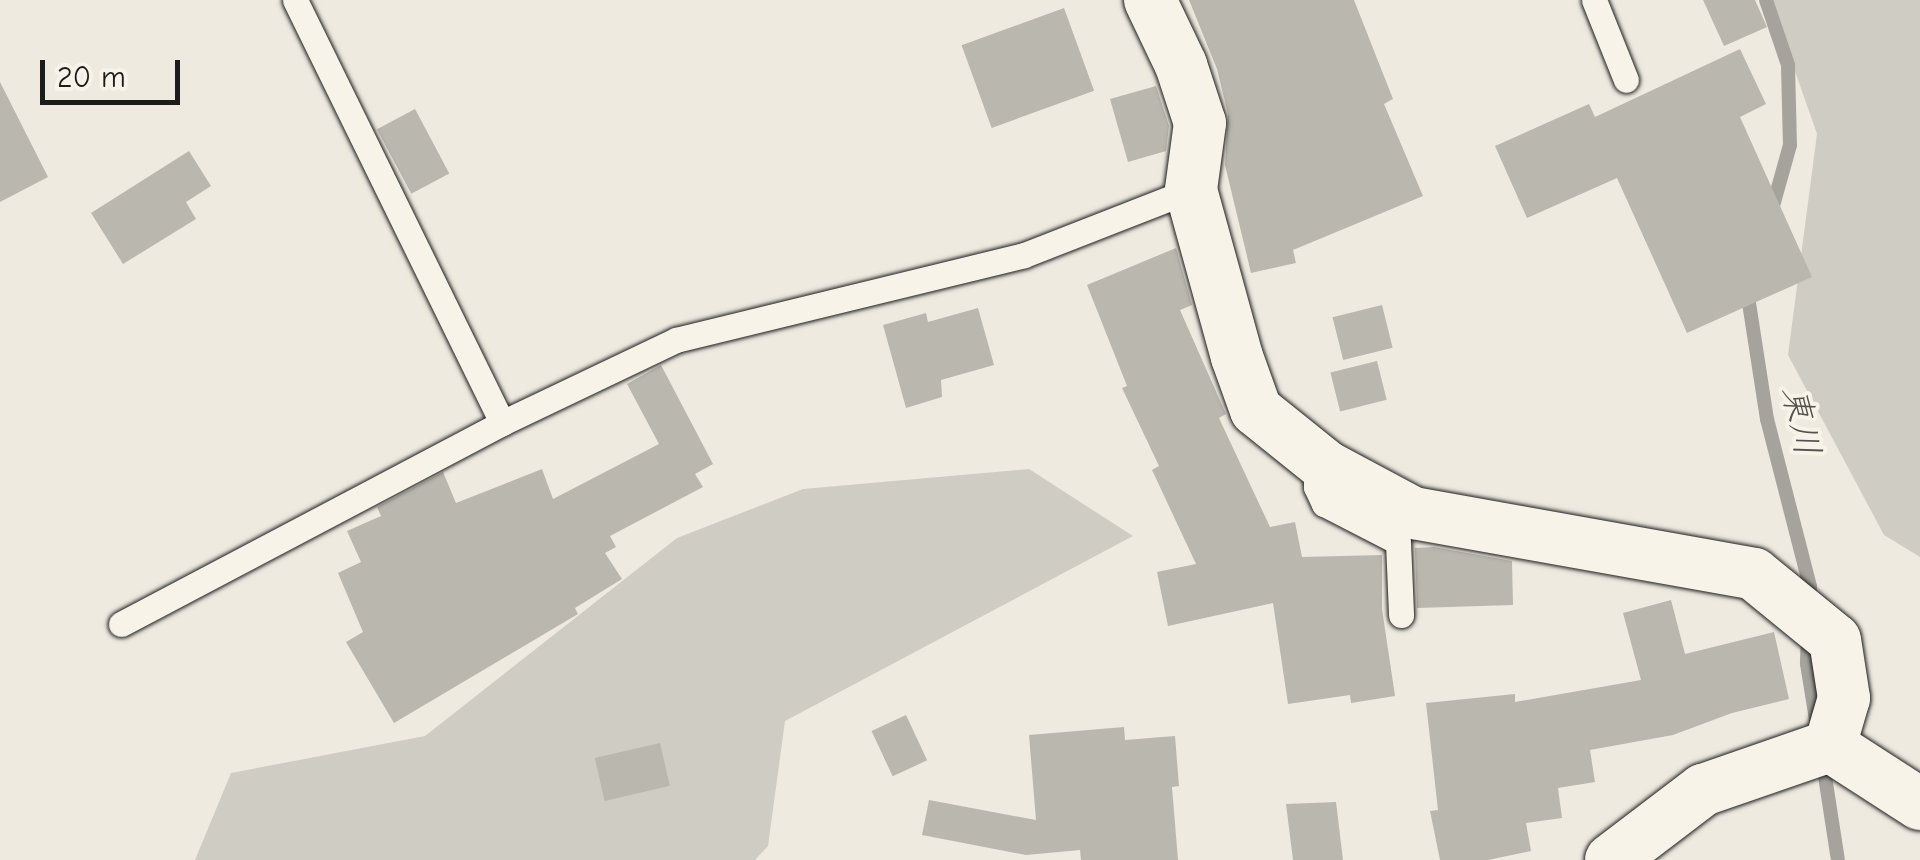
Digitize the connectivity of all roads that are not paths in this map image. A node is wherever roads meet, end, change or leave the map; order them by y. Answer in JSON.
{"nodes":[{"id":1,"x":295,"y":0,"type":"edge"},
{"id":2,"x":1150,"y":0,"type":"edge"},
{"id":3,"x":1594,"y":0,"type":"edge"},
{"id":4,"x":1626,"y":80,"type":"dead end"},
{"id":5,"x":1191,"y":190,"type":"junction"},
{"id":6,"x":502,"y":423,"type":"junction"},
{"id":7,"x":1316,"y":459,"type":"junction"},
{"id":8,"x":1401,"y":615,"type":"dead end"},
{"id":9,"x":121,"y":624,"type":"dead end"},
{"id":10,"x":1830,"y":746,"type":"junction"},
{"id":11,"x":1920,"y":804,"type":"edge"},
{"id":12,"x":1611,"y":860,"type":"edge"}],
"edges":[{"from":1,"to":6,"type":"lane"},
{"from":2,"to":5,"type":"street"},
{"from":3,"to":4,"type":"lane"},
{"from":5,"to":6,"type":"lane"},
{"from":5,"to":7,"type":"street"},
{"from":6,"to":9,"type":"lane"},
{"from":7,"to":8,"type":"lane"},
{"from":7,"to":10,"type":"street"},
{"from":10,"to":11,"type":"street"},
{"from":10,"to":12,"type":"street"}]}
